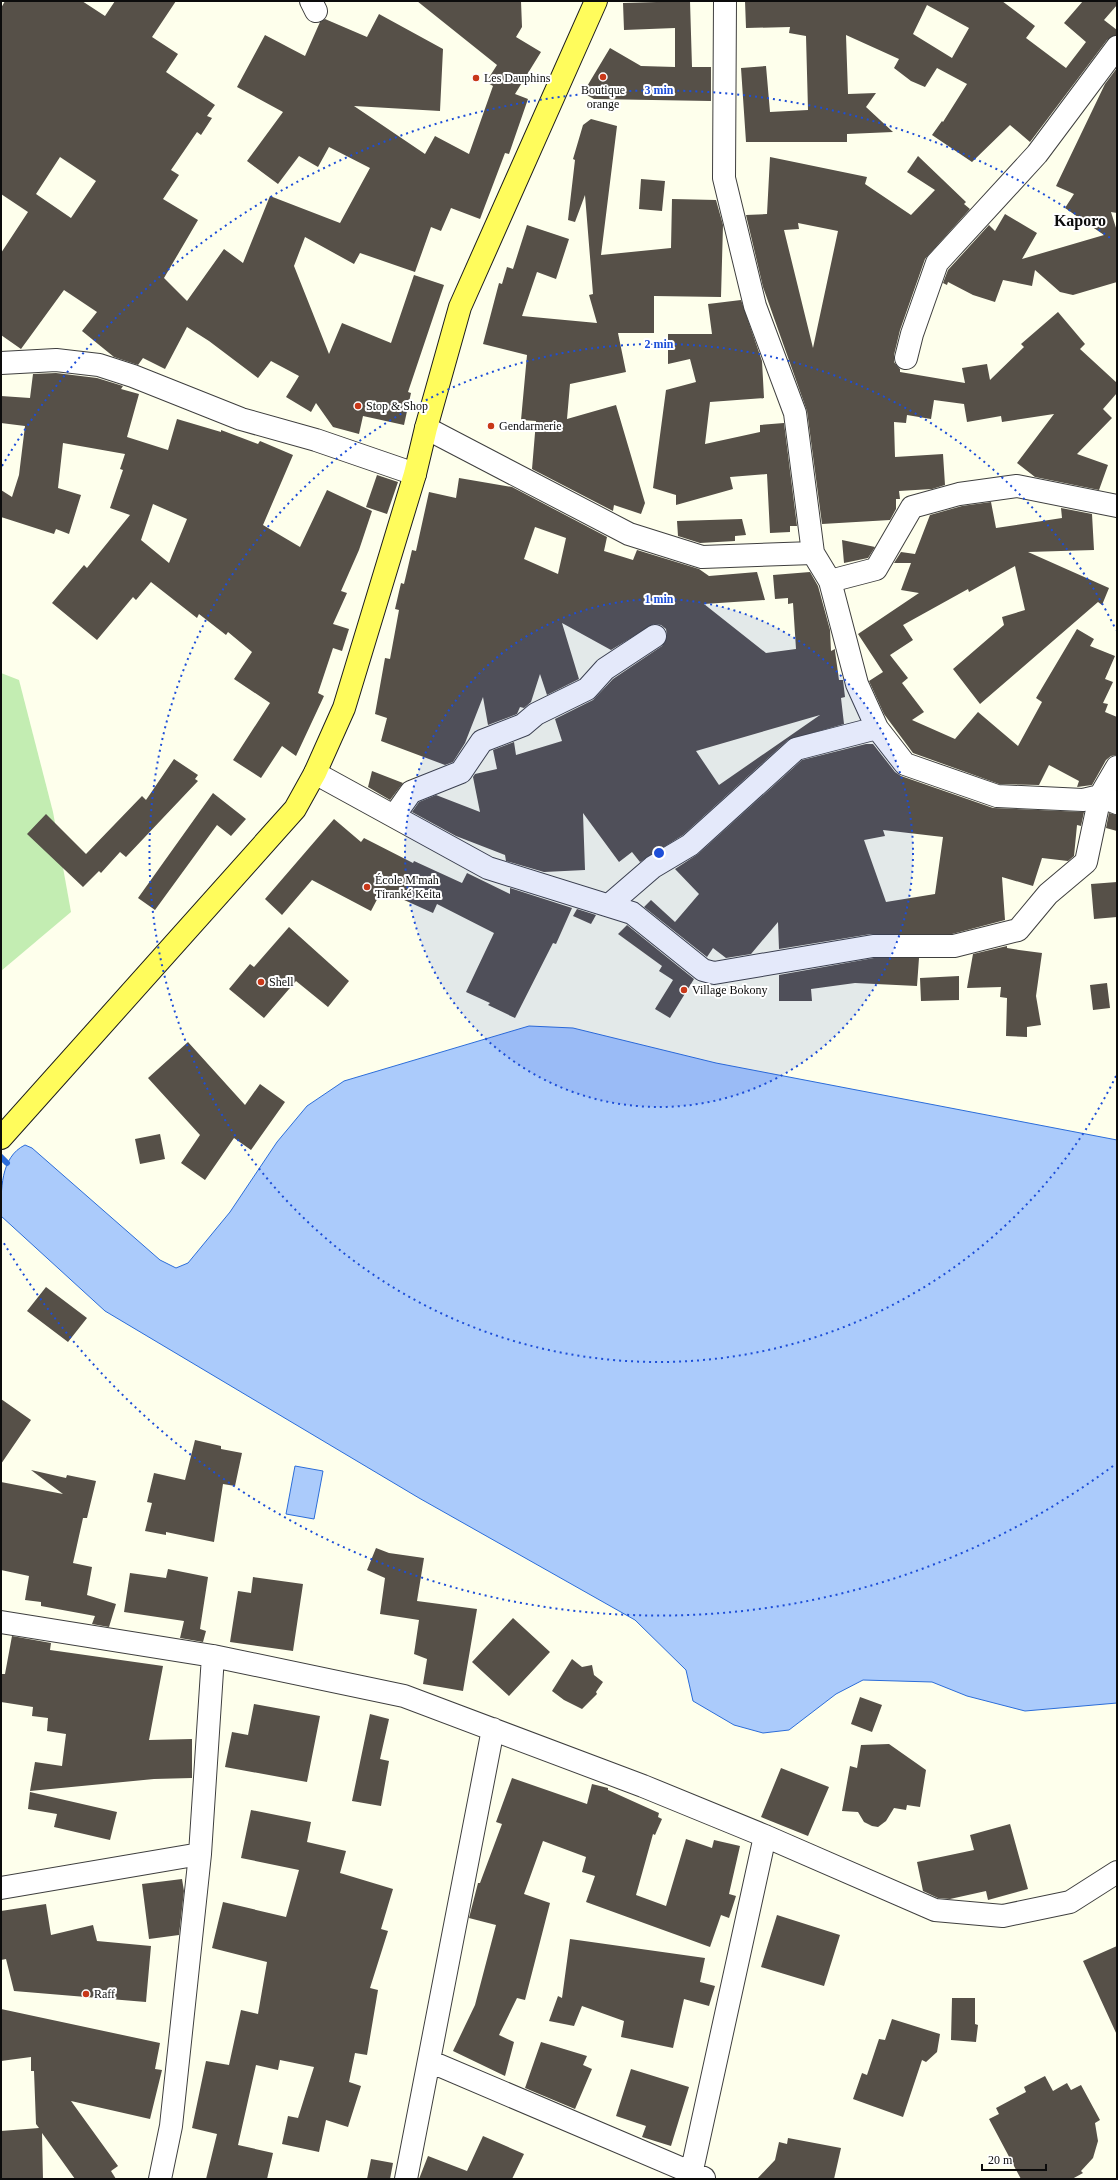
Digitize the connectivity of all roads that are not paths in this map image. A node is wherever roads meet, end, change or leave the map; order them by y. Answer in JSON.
{"nodes":[{"id":1,"x":596,"y":1,"type":"edge"},
{"id":2,"x":724,"y":1,"type":"edge"},
{"id":3,"x":1117,"y":47,"type":"edge"},
{"id":4,"x":906,"y":358,"type":"dead end"},
{"id":5,"x":1,"y":363,"type":"edge"},
{"id":6,"x":426,"y":428,"type":"junction"},
{"id":7,"x":415,"y":474,"type":"junction"},
{"id":8,"x":1117,"y":506,"type":"edge"},
{"id":9,"x":813,"y":553,"type":"junction"},
{"id":10,"x":830,"y":581,"type":"junction"},
{"id":11,"x":655,"y":636,"type":"dead end"},
{"id":12,"x":877,"y":728,"type":"junction"},
{"id":13,"x":1117,"y":767,"type":"edge"},
{"id":14,"x":315,"y":773,"type":"junction"},
{"id":15,"x":1108,"y":800,"type":"edge"},
{"id":16,"x":394,"y":816,"type":"junction"},
{"id":17,"x":609,"y":905,"type":"junction"},
{"id":18,"x":8,"y":1130,"type":"edge"},
{"id":19,"x":1,"y":1622,"type":"edge"},
{"id":20,"x":213,"y":1656,"type":"junction"},
{"id":21,"x":494,"y":1729,"type":"junction"},
{"id":22,"x":765,"y":1836,"type":"junction"},
{"id":23,"x":200,"y":1854,"type":"junction"},
{"id":24,"x":1117,"y":1872,"type":"edge"},
{"id":25,"x":1,"y":1888,"type":"edge"},
{"id":26,"x":429,"y":2060,"type":"junction"},
{"id":27,"x":695,"y":2177,"type":"edge"},
{"id":28,"x":160,"y":2179,"type":"edge"},
{"id":29,"x":406,"y":2179,"type":"edge"}],
"edges":[{"from":1,"to":6,"type":"main road"},
{"from":2,"to":9,"type":"street"},
{"from":3,"to":4,"type":"street"},
{"from":5,"to":7,"type":"street"},
{"from":6,"to":7,"type":"main road"},
{"from":6,"to":9,"type":"street"},
{"from":7,"to":14,"type":"main road"},
{"from":8,"to":10,"type":"street"},
{"from":9,"to":10,"type":"street"},
{"from":10,"to":12,"type":"street"},
{"from":11,"to":16,"type":"street"},
{"from":12,"to":15,"type":"street"},
{"from":12,"to":17,"type":"street"},
{"from":13,"to":15,"type":"street"},
{"from":14,"to":16,"type":"street"},
{"from":14,"to":18,"type":"main road"},
{"from":15,"to":17,"type":"street"},
{"from":16,"to":17,"type":"street"},
{"from":19,"to":20,"type":"street"},
{"from":20,"to":21,"type":"street"},
{"from":20,"to":23,"type":"street"},
{"from":21,"to":22,"type":"street"},
{"from":21,"to":26,"type":"street"},
{"from":22,"to":24,"type":"street"},
{"from":22,"to":27,"type":"street"},
{"from":23,"to":25,"type":"street"},
{"from":23,"to":28,"type":"street"},
{"from":26,"to":27,"type":"street"},
{"from":26,"to":29,"type":"street"}]}
